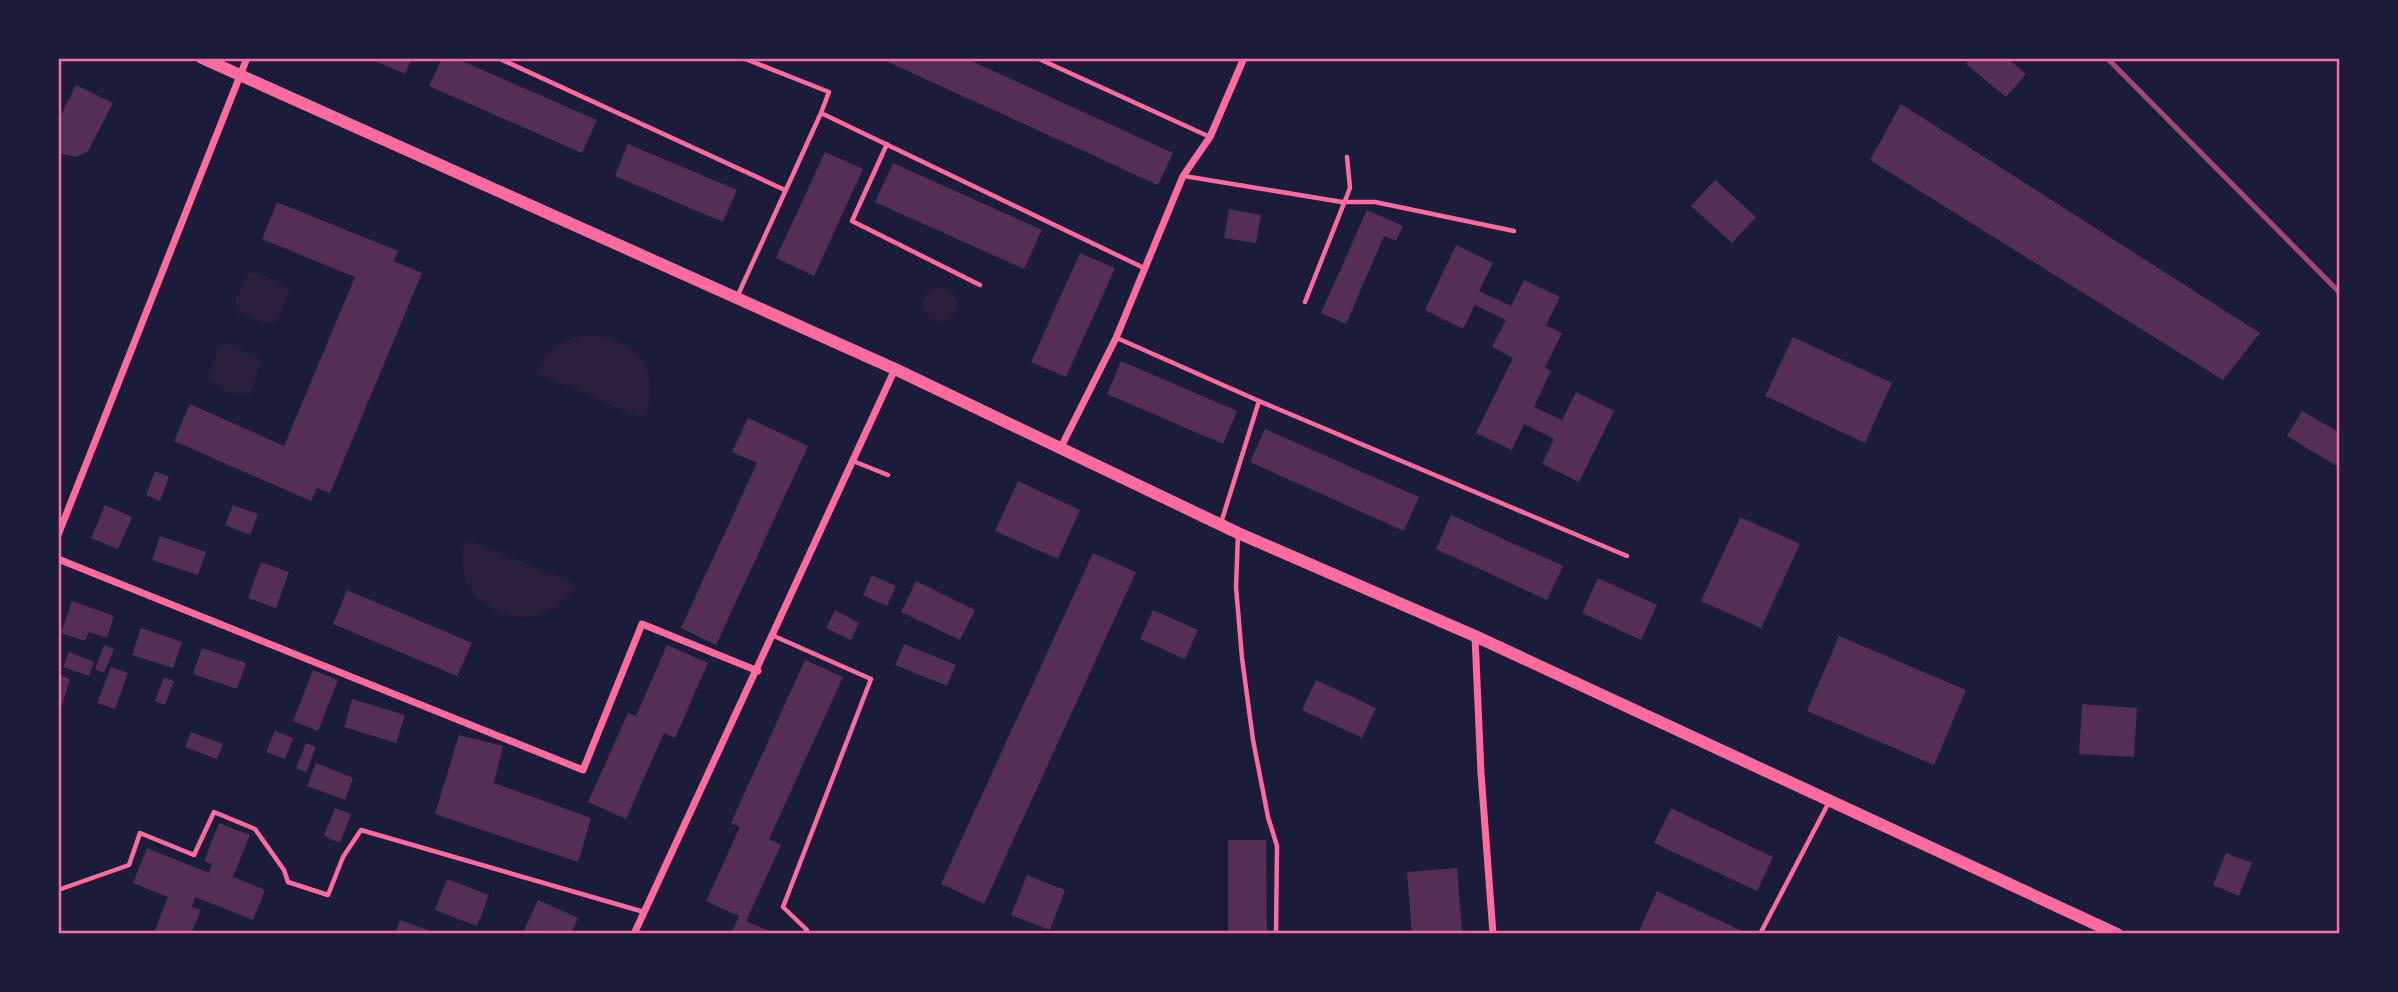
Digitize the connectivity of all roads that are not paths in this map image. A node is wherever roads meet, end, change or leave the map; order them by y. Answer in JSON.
{"nodes":[{"id":1,"x":202,"y":58,"type":"edge"},
{"id":2,"x":247,"y":58,"type":"edge"},
{"id":3,"x":498,"y":58,"type":"edge"},
{"id":4,"x":743,"y":58,"type":"edge"},
{"id":5,"x":1037,"y":58,"type":"edge"},
{"id":6,"x":1244,"y":58,"type":"edge"},
{"id":7,"x":239,"y":74,"type":"junction"},
{"id":8,"x":821,"y":113,"type":"junction"},
{"id":9,"x":1210,"y":137,"type":"junction"},
{"id":10,"x":887,"y":144,"type":"junction"},
{"id":11,"x":1347,"y":157,"type":"dead end"},
{"id":12,"x":1183,"y":176,"type":"junction"},
{"id":13,"x":785,"y":190,"type":"junction"},
{"id":14,"x":1342,"y":202,"type":"junction"},
{"id":15,"x":1514,"y":231,"type":"dead end"},
{"id":16,"x":1144,"y":268,"type":"junction"},
{"id":17,"x":980,"y":285,"type":"dead end"},
{"id":18,"x":737,"y":298,"type":"junction"},
{"id":19,"x":1305,"y":302,"type":"dead end"},
{"id":20,"x":1116,"y":338,"type":"junction"},
{"id":21,"x":895,"y":369,"type":"junction"},
{"id":22,"x":1258,"y":401,"type":"junction"},
{"id":23,"x":1060,"y":449,"type":"junction"},
{"id":24,"x":853,"y":461,"type":"junction"},
{"id":25,"x":888,"y":474,"type":"dead end"},
{"id":26,"x":1221,"y":523,"type":"junction"},
{"id":27,"x":1238,"y":533,"type":"junction"},
{"id":28,"x":58,"y":535,"type":"edge"},
{"id":29,"x":1627,"y":556,"type":"dead end"},
{"id":30,"x":58,"y":559,"type":"edge"},
{"id":31,"x":774,"y":636,"type":"junction"},
{"id":32,"x":1475,"y":636,"type":"junction"},
{"id":33,"x":758,"y":671,"type":"junction"},
{"id":34,"x":1830,"y":800,"type":"junction"},
{"id":35,"x":58,"y":890,"type":"edge"},
{"id":36,"x":644,"y":912,"type":"junction"},
{"id":37,"x":634,"y":934,"type":"edge"},
{"id":38,"x":805,"y":934,"type":"edge"},
{"id":39,"x":1276,"y":934,"type":"edge"},
{"id":40,"x":1493,"y":934,"type":"edge"},
{"id":41,"x":1760,"y":934,"type":"edge"},
{"id":42,"x":2117,"y":934,"type":"edge"}],
"edges":[{"from":1,"to":7,"type":"main road"},
{"from":2,"to":7,"type":"street"},
{"from":3,"to":13,"type":"lane"},
{"from":4,"to":8,"type":"lane"},
{"from":5,"to":9,"type":"lane"},
{"from":6,"to":9,"type":"street"},
{"from":7,"to":18,"type":"main road"},
{"from":7,"to":28,"type":"street"},
{"from":8,"to":10,"type":"lane"},
{"from":8,"to":13,"type":"lane"},
{"from":9,"to":12,"type":"street"},
{"from":10,"to":16,"type":"lane"},
{"from":10,"to":17,"type":"lane"},
{"from":11,"to":14,"type":"lane"},
{"from":12,"to":14,"type":"lane"},
{"from":12,"to":16,"type":"street"},
{"from":13,"to":18,"type":"lane"},
{"from":14,"to":15,"type":"lane"},
{"from":14,"to":19,"type":"lane"},
{"from":16,"to":20,"type":"street"},
{"from":18,"to":21,"type":"main road"},
{"from":20,"to":22,"type":"lane"},
{"from":20,"to":23,"type":"street"},
{"from":21,"to":23,"type":"main road"},
{"from":21,"to":24,"type":"street"},
{"from":22,"to":26,"type":"lane"},
{"from":22,"to":29,"type":"lane"},
{"from":23,"to":26,"type":"main road"},
{"from":24,"to":25,"type":"lane"},
{"from":24,"to":31,"type":"street"},
{"from":26,"to":27,"type":"main road"},
{"from":27,"to":32,"type":"main road"},
{"from":27,"to":39,"type":"lane"},
{"from":30,"to":33,"type":"street"},
{"from":31,"to":33,"type":"street"},
{"from":31,"to":38,"type":"lane"},
{"from":32,"to":34,"type":"main road"},
{"from":32,"to":40,"type":"street"},
{"from":33,"to":36,"type":"street"},
{"from":34,"to":41,"type":"lane"},
{"from":34,"to":42,"type":"main road"},
{"from":35,"to":36,"type":"lane"},
{"from":36,"to":37,"type":"street"}]}
